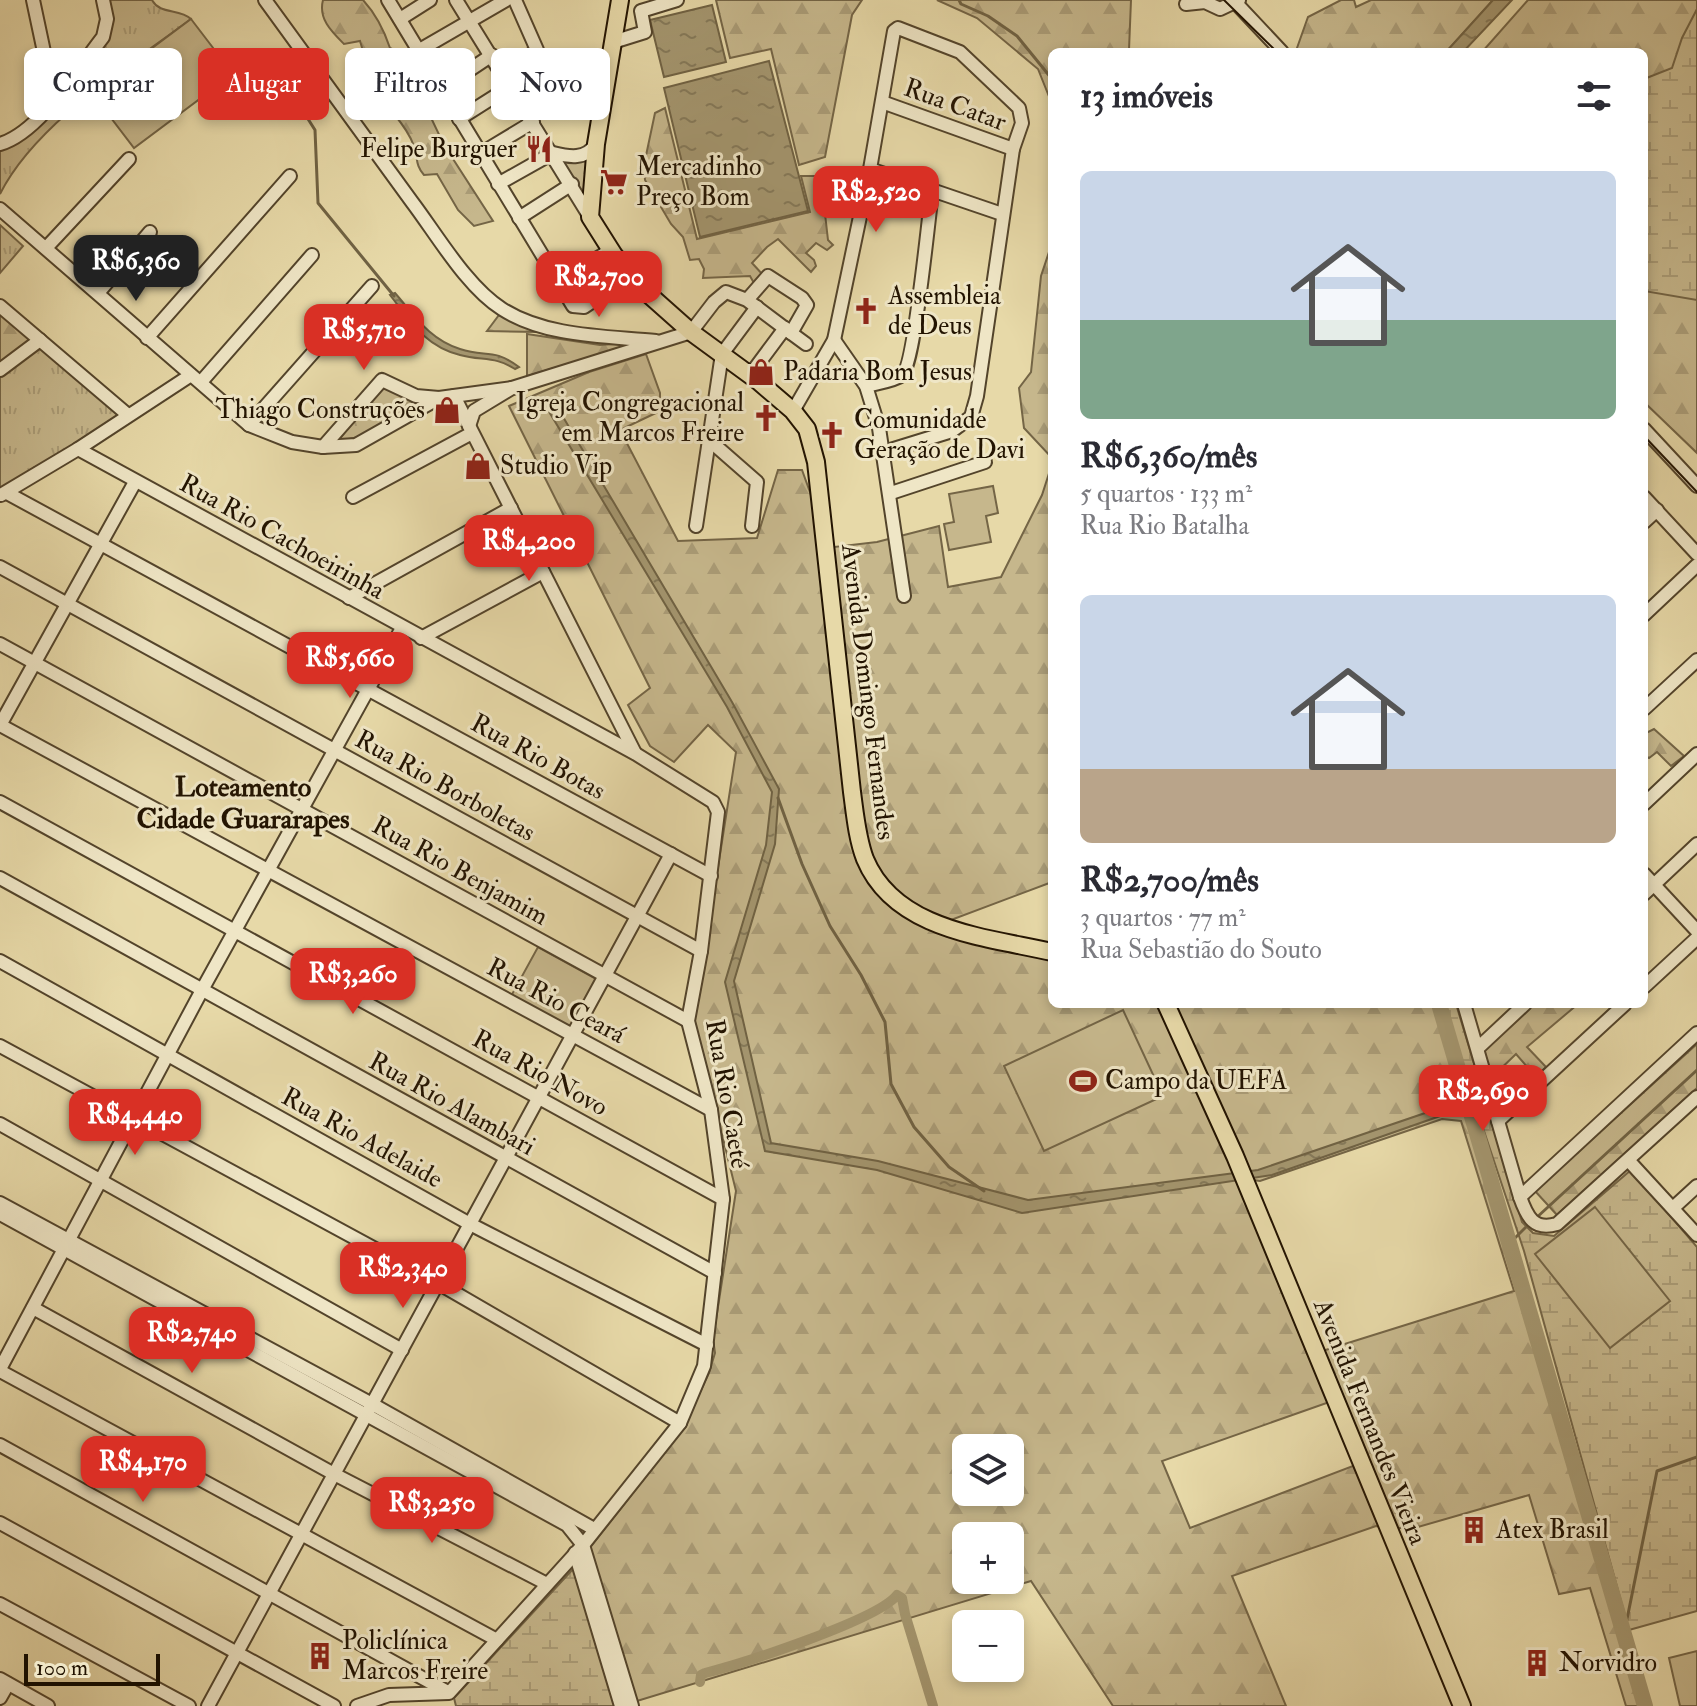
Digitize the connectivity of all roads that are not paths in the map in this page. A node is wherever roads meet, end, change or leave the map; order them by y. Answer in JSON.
{"nodes":[{"id":1,"x":33,"y":0,"type":"edge"},
{"id":2,"x":103,"y":0,"type":"edge"},
{"id":3,"x":265,"y":0,"type":"edge"},
{"id":4,"x":388,"y":0,"type":"edge"},
{"id":5,"x":430,"y":0,"type":"edge"},
{"id":6,"x":456,"y":0,"type":"edge"},
{"id":7,"x":506,"y":0,"type":"edge"},
{"id":8,"x":515,"y":0,"type":"edge"},
{"id":9,"x":620,"y":0,"type":"edge"},
{"id":10,"x":677,"y":0,"type":"edge"},
{"id":11,"x":1237,"y":1,"type":"edge"},
{"id":12,"x":1186,"y":4,"type":"dead end"},
{"id":13,"x":400,"y":19,"type":"junction"},
{"id":14,"x":469,"y":21,"type":"junction"},
{"id":15,"x":613,"y":42,"type":"junction"},
{"id":16,"x":43,"y":48,"type":"edge"},
{"id":17,"x":94,"y":48,"type":"edge"},
{"id":18,"x":416,"y":48,"type":"edge"},
{"id":19,"x":423,"y":48,"type":"edge"},
{"id":20,"x":536,"y":48,"type":"edge"},
{"id":21,"x":1278,"y":48,"type":"edge"},
{"id":22,"x":491,"y":54,"type":"edge"},
{"id":23,"x":491,"y":93,"type":"edge"},
{"id":24,"x":882,"y":102,"type":"junction"},
{"id":25,"x":475,"y":106,"type":"edge"},
{"id":26,"x":34,"y":120,"type":"edge"},
{"id":27,"x":460,"y":120,"type":"edge"},
{"id":28,"x":533,"y":122,"type":"joint"},
{"id":29,"x":0,"y":144,"type":"edge"},
{"id":30,"x":596,"y":144,"type":"junction"},
{"id":31,"x":1013,"y":149,"type":"junction"},
{"id":32,"x":553,"y":153,"type":"junction"},
{"id":33,"x":480,"y":154,"type":"junction"},
{"id":34,"x":129,"y":159,"type":"dead end"},
{"id":35,"x":870,"y":169,"type":"junction"},
{"id":36,"x":290,"y":176,"type":"dead end"},
{"id":37,"x":498,"y":184,"type":"junction"},
{"id":38,"x":572,"y":184,"type":"junction"},
{"id":39,"x":932,"y":191,"type":"junction"},
{"id":40,"x":0,"y":209,"type":"edge"},
{"id":41,"x":1002,"y":214,"type":"junction"},
{"id":42,"x":590,"y":217,"type":"junction"},
{"id":43,"x":519,"y":218,"type":"junction"},
{"id":44,"x":150,"y":232,"type":"dead end"},
{"id":45,"x":46,"y":248,"type":"junction"},
{"id":46,"x":611,"y":250,"type":"junction"},
{"id":47,"x":312,"y":255,"type":"dead end"},
{"id":48,"x":558,"y":282,"type":"junction"},
{"id":49,"x":618,"y":284,"type":"dead end"},
{"id":50,"x":372,"y":286,"type":"dead end"},
{"id":51,"x":98,"y":293,"type":"junction"},
{"id":52,"x":752,"y":304,"type":"junction"},
{"id":53,"x":0,"y":306,"type":"edge"},
{"id":54,"x":788,"y":331,"type":"junction"},
{"id":55,"x":691,"y":332,"type":"junction"},
{"id":56,"x":147,"y":338,"type":"junction"},
{"id":57,"x":40,"y":340,"type":"junction"},
{"id":58,"x":834,"y":340,"type":"junction"},
{"id":59,"x":656,"y":341,"type":"junction"},
{"id":60,"x":806,"y":344,"type":"dead end"},
{"id":61,"x":722,"y":354,"type":"junction"},
{"id":62,"x":0,"y":370,"type":"edge"},
{"id":63,"x":750,"y":375,"type":"junction"},
{"id":64,"x":196,"y":378,"type":"junction"},
{"id":65,"x":866,"y":386,"type":"junction"},
{"id":66,"x":512,"y":388,"type":"junction"},
{"id":67,"x":454,"y":396,"type":"junction"},
{"id":68,"x":439,"y":398,"type":"junction"},
{"id":69,"x":793,"y":411,"type":"junction"},
{"id":70,"x":128,"y":415,"type":"junction"},
{"id":71,"x":249,"y":425,"type":"junction"},
{"id":72,"x":471,"y":429,"type":"junction"},
{"id":73,"x":1648,"y":433,"type":"edge"},
{"id":74,"x":709,"y":440,"type":"junction"},
{"id":75,"x":323,"y":447,"type":"junction"},
{"id":76,"x":78,"y":449,"type":"junction"},
{"id":77,"x":884,"y":452,"type":"junction"},
{"id":78,"x":985,"y":462,"type":"dead end"},
{"id":79,"x":135,"y":482,"type":"junction"},
{"id":80,"x":1697,"y":486,"type":"edge"},
{"id":81,"x":891,"y":493,"type":"junction"},
{"id":82,"x":2,"y":495,"type":"edge"},
{"id":83,"x":353,"y":497,"type":"dead end"},
{"id":84,"x":1648,"y":501,"type":"edge"},
{"id":85,"x":511,"y":508,"type":"junction"},
{"id":86,"x":1657,"y":510,"type":"junction"},
{"id":87,"x":1648,"y":518,"type":"edge"},
{"id":88,"x":696,"y":526,"type":"dead end"},
{"id":89,"x":752,"y":526,"type":"dead end"},
{"id":90,"x":100,"y":544,"type":"junction"},
{"id":91,"x":1697,"y":554,"type":"edge"},
{"id":92,"x":1697,"y":565,"type":"edge"},
{"id":93,"x":0,"y":567,"type":"edge"},
{"id":94,"x":543,"y":572,"type":"junction"},
{"id":95,"x":904,"y":596,"type":"dead end"},
{"id":96,"x":349,"y":598,"type":"junction"},
{"id":97,"x":67,"y":604,"type":"junction"},
{"id":98,"x":1648,"y":611,"type":"edge"},
{"id":99,"x":402,"y":628,"type":"junction"},
{"id":100,"x":421,"y":638,"type":"junction"},
{"id":101,"x":0,"y":644,"type":"edge"},
{"id":102,"x":1697,"y":660,"type":"edge"},
{"id":103,"x":34,"y":663,"type":"junction"},
{"id":104,"x":368,"y":690,"type":"junction"},
{"id":105,"x":1648,"y":705,"type":"edge"},
{"id":106,"x":0,"y":725,"type":"edge"},
{"id":107,"x":335,"y":751,"type":"junction"},
{"id":108,"x":636,"y":754,"type":"junction"},
{"id":109,"x":1697,"y":754,"type":"edge"},
{"id":110,"x":1648,"y":800,"type":"edge"},
{"id":111,"x":0,"y":802,"type":"edge"},
{"id":112,"x":715,"y":805,"type":"joint"},
{"id":113,"x":302,"y":810,"type":"junction"},
{"id":114,"x":1697,"y":844,"type":"edge"},
{"id":115,"x":671,"y":854,"type":"junction"},
{"id":116,"x":269,"y":870,"type":"junction"},
{"id":117,"x":711,"y":876,"type":"junction"},
{"id":118,"x":0,"y":878,"type":"edge"},
{"id":119,"x":1649,"y":889,"type":"edge"},
{"id":120,"x":637,"y":916,"type":"junction"},
{"id":121,"x":235,"y":931,"type":"junction"},
{"id":122,"x":1697,"y":931,"type":"edge"},
{"id":123,"x":1697,"y":938,"type":"edge"},
{"id":124,"x":701,"y":951,"type":"junction"},
{"id":125,"x":1048,"y":951,"type":"edge"},
{"id":126,"x":0,"y":961,"type":"edge"},
{"id":127,"x":605,"y":975,"type":"junction"},
{"id":128,"x":1648,"y":983,"type":"edge"},
{"id":129,"x":202,"y":990,"type":"junction"},
{"id":130,"x":1168,"y":1008,"type":"edge"},
{"id":131,"x":1465,"y":1008,"type":"edge"},
{"id":132,"x":1521,"y":1008,"type":"edge"},
{"id":133,"x":1621,"y":1008,"type":"edge"},
{"id":134,"x":688,"y":1021,"type":"junction"},
{"id":135,"x":1697,"y":1033,"type":"edge"},
{"id":136,"x":573,"y":1035,"type":"junction"},
{"id":137,"x":0,"y":1046,"type":"edge"},
{"id":138,"x":1478,"y":1048,"type":"junction"},
{"id":139,"x":168,"y":1057,"type":"junction"},
{"id":140,"x":1697,"y":1097,"type":"edge"},
{"id":141,"x":539,"y":1098,"type":"junction"},
{"id":142,"x":711,"y":1110,"type":"junction"},
{"id":143,"x":135,"y":1119,"type":"junction"},
{"id":144,"x":1498,"y":1121,"type":"junction"},
{"id":145,"x":0,"y":1124,"type":"edge"},
{"id":146,"x":506,"y":1159,"type":"junction"},
{"id":147,"x":1629,"y":1161,"type":"junction"},
{"id":148,"x":101,"y":1182,"type":"junction"},
{"id":149,"x":1697,"y":1186,"type":"edge"},
{"id":150,"x":1520,"y":1197,"type":"junction"},
{"id":151,"x":723,"y":1199,"type":"junction"},
{"id":152,"x":0,"y":1203,"type":"edge"},
{"id":153,"x":1673,"y":1208,"type":"junction"},
{"id":154,"x":1,"y":1218,"type":"edge"},
{"id":155,"x":470,"y":1224,"type":"junction"},
{"id":156,"x":1697,"y":1235,"type":"edge"},
{"id":157,"x":67,"y":1245,"type":"junction"},
{"id":158,"x":715,"y":1273,"type":"junction"},
{"id":159,"x":438,"y":1283,"type":"junction"},
{"id":160,"x":33,"y":1308,"type":"junction"},
{"id":161,"x":707,"y":1345,"type":"junction"},
{"id":162,"x":402,"y":1350,"type":"junction"},
{"id":163,"x":0,"y":1370,"type":"edge"},
{"id":164,"x":369,"y":1409,"type":"junction"},
{"id":165,"x":680,"y":1423,"type":"junction"},
{"id":166,"x":0,"y":1445,"type":"edge"},
{"id":167,"x":334,"y":1474,"type":"junction"},
{"id":168,"x":0,"y":1523,"type":"edge"},
{"id":169,"x":594,"y":1529,"type":"junction"},
{"id":170,"x":301,"y":1534,"type":"junction"},
{"id":171,"x":579,"y":1549,"type":"junction"},
{"id":172,"x":547,"y":1584,"type":"junction"},
{"id":173,"x":269,"y":1594,"type":"junction"},
{"id":174,"x":0,"y":1604,"type":"edge"},
{"id":175,"x":497,"y":1640,"type":"junction"},
{"id":176,"x":236,"y":1654,"type":"junction"},
{"id":177,"x":4,"y":1682,"type":"edge"},
{"id":178,"x":449,"y":1693,"type":"junction"},
{"id":179,"x":0,"y":1698,"type":"edge"},
{"id":180,"x":48,"y":1706,"type":"edge"},
{"id":181,"x":189,"y":1706,"type":"edge"},
{"id":182,"x":208,"y":1706,"type":"edge"},
{"id":183,"x":334,"y":1706,"type":"edge"},
{"id":184,"x":357,"y":1706,"type":"edge"},
{"id":185,"x":621,"y":1706,"type":"edge"},
{"id":186,"x":632,"y":1706,"type":"edge"},
{"id":187,"x":1462,"y":1706,"type":"edge"}],
"edges":[{"from":1,"to":16,"type":"street"},
{"from":2,"to":17,"type":"street"},
{"from":3,"to":59,"type":"street"},
{"from":4,"to":13,"type":"street"},
{"from":5,"to":13,"type":"street"},
{"from":6,"to":14,"type":"street"},
{"from":7,"to":14,"type":"street"},
{"from":8,"to":20,"type":"street"},
{"from":9,"to":15,"type":"main road"},
{"from":10,"to":15,"type":"street"},
{"from":11,"to":12,"type":"street"},
{"from":11,"to":21,"type":"street"},
{"from":13,"to":18,"type":"street"},
{"from":14,"to":19,"type":"street"},
{"from":14,"to":22,"type":"street"},
{"from":15,"to":30,"type":"main road"},
{"from":23,"to":25,"type":"street"},
{"from":24,"to":31,"type":"street","name":"Rua Catar"},
{"from":24,"to":31,"type":"street"},
{"from":24,"to":35,"type":"street"},
{"from":26,"to":29,"type":"street"},
{"from":27,"to":33,"type":"street"},
{"from":28,"to":32,"type":"street"},
{"from":28,"to":33,"type":"street"},
{"from":30,"to":32,"type":"street"},
{"from":30,"to":42,"type":"main road"},
{"from":31,"to":41,"type":"street"},
{"from":32,"to":37,"type":"street"},
{"from":32,"to":38,"type":"street"},
{"from":33,"to":37,"type":"street"},
{"from":34,"to":45,"type":"street"},
{"from":35,"to":39,"type":"street"},
{"from":35,"to":58,"type":"street"},
{"from":36,"to":56,"type":"street"},
{"from":37,"to":43,"type":"street"},
{"from":38,"to":42,"type":"street"},
{"from":38,"to":43,"type":"street"},
{"from":39,"to":41,"type":"street"},
{"from":39,"to":65,"type":"street"},
{"from":40,"to":45,"type":"street"},
{"from":41,"to":77,"type":"street"},
{"from":42,"to":46,"type":"main road"},
{"from":43,"to":48,"type":"street"},
{"from":44,"to":51,"type":"street"},
{"from":45,"to":51,"type":"street"},
{"from":46,"to":48,"type":"street"},
{"from":46,"to":55,"type":"main road"},
{"from":47,"to":64,"type":"street"},
{"from":48,"to":49,"type":"street"},
{"from":50,"to":71,"type":"street"},
{"from":51,"to":56,"type":"street"},
{"from":52,"to":54,"type":"street"},
{"from":52,"to":54,"type":"street"},
{"from":52,"to":55,"type":"street"},
{"from":52,"to":61,"type":"street"},
{"from":53,"to":57,"type":"street"},
{"from":54,"to":60,"type":"street"},
{"from":54,"to":63,"type":"street"},
{"from":55,"to":59,"type":"street"},
{"from":55,"to":61,"type":"main road"},
{"from":56,"to":64,"type":"street"},
{"from":57,"to":62,"type":"street"},
{"from":57,"to":70,"type":"street"},
{"from":58,"to":65,"type":"street"},
{"from":58,"to":69,"type":"street"},
{"from":59,"to":66,"type":"street"},
{"from":61,"to":63,"type":"main road","name":"Avenida Domingo Fernandes"},
{"from":61,"to":74,"type":"street"},
{"from":63,"to":69,"type":"main road","name":"Avenida Domingo Fernandes"},
{"from":64,"to":70,"type":"street"},
{"from":64,"to":71,"type":"street"},
{"from":65,"to":77,"type":"street"},
{"from":66,"to":67,"type":"street"},
{"from":66,"to":72,"type":"street"},
{"from":67,"to":68,"type":"street"},
{"from":67,"to":72,"type":"street"},
{"from":68,"to":75,"type":"street"},
{"from":68,"to":75,"type":"street"},
{"from":69,"to":125,"type":"main road","name":"Avenida Domingo Fernandes"},
{"from":70,"to":76,"type":"street"},
{"from":71,"to":75,"type":"street"},
{"from":72,"to":83,"type":"street"},
{"from":72,"to":85,"type":"street"},
{"from":73,"to":80,"type":"street"},
{"from":74,"to":88,"type":"street"},
{"from":74,"to":89,"type":"street"},
{"from":76,"to":79,"type":"street","name":"Rua Rio Cachoeirinha"},
{"from":76,"to":82,"type":"street"},
{"from":77,"to":81,"type":"street"},
{"from":78,"to":81,"type":"street"},
{"from":79,"to":90,"type":"street"},
{"from":79,"to":96,"type":"street","name":"Rua Rio Cachoeirinha"},
{"from":81,"to":95,"type":"street"},
{"from":82,"to":90,"type":"street","name":"Rua Rio Botas"},
{"from":84,"to":86,"type":"street"},
{"from":85,"to":94,"type":"street"},
{"from":85,"to":96,"type":"street"},
{"from":86,"to":87,"type":"street"},
{"from":86,"to":91,"type":"street"},
{"from":90,"to":97,"type":"street"},
{"from":90,"to":104,"type":"street","name":"Rua Rio Botas"},
{"from":92,"to":98,"type":"street"},
{"from":93,"to":97,"type":"street","name":"Rua Rio Borboletas"},
{"from":94,"to":100,"type":"street"},
{"from":94,"to":108,"type":"street"},
{"from":96,"to":99,"type":"street","name":"Rua Rio Cachoeirinha"},
{"from":97,"to":103,"type":"street"},
{"from":97,"to":107,"type":"street","name":"Rua Rio Borboletas"},
{"from":99,"to":100,"type":"street","name":"Rua Rio Cachoeirinha"},
{"from":99,"to":104,"type":"street"},
{"from":100,"to":108,"type":"street","name":"Rua Rio Cachoeirinha"},
{"from":101,"to":103,"type":"street","name":"Rua Rio Benjamim"},
{"from":102,"to":105,"type":"street"},
{"from":103,"to":106,"type":"street"},
{"from":103,"to":113,"type":"street","name":"Rua Rio Benjamim"},
{"from":104,"to":107,"type":"street"},
{"from":104,"to":115,"type":"street","name":"Rua Rio Botas"},
{"from":106,"to":116,"type":"street","name":"Rua Rio Ceará"},
{"from":107,"to":113,"type":"street"},
{"from":107,"to":120,"type":"street","name":"Rua Rio Borboletas"},
{"from":108,"to":112,"type":"street","name":"Rua Rio Cachoeirinha"},
{"from":109,"to":110,"type":"street"},
{"from":111,"to":121,"type":"street","name":"Rua Rio Novo"},
{"from":112,"to":117,"type":"street","name":"Rua Rio Caeté"},
{"from":113,"to":116,"type":"street"},
{"from":113,"to":127,"type":"street","name":"Rua Rio Benjamim"},
{"from":114,"to":119,"type":"street"},
{"from":115,"to":117,"type":"street","name":"Rua Rio Botas"},
{"from":115,"to":120,"type":"street"},
{"from":116,"to":121,"type":"street"},
{"from":116,"to":136,"type":"street","name":"Rua Rio Ceará"},
{"from":117,"to":124,"type":"street","name":"Rua Rio Caeté"},
{"from":118,"to":129,"type":"street","name":"Rua Rio Alambari"},
{"from":119,"to":122,"type":"street"},
{"from":120,"to":124,"type":"street","name":"Rua Rio Borboletas"},
{"from":120,"to":127,"type":"street"},
{"from":121,"to":129,"type":"street"},
{"from":121,"to":141,"type":"street","name":"Rua Rio Novo"},
{"from":123,"to":128,"type":"street"},
{"from":124,"to":134,"type":"street","name":"Rua Rio Caeté"},
{"from":126,"to":139,"type":"street","name":"Rua Rio Adelaide"},
{"from":127,"to":134,"type":"street","name":"Rua Rio Benjamim"},
{"from":127,"to":136,"type":"street"},
{"from":129,"to":139,"type":"street"},
{"from":129,"to":146,"type":"street","name":"Rua Rio Alambari"},
{"from":130,"to":187,"type":"main road","name":"Avenida Fernandes Vieira"},
{"from":131,"to":138,"type":"street"},
{"from":132,"to":138,"type":"street"},
{"from":133,"to":144,"type":"street"},
{"from":134,"to":142,"type":"street","name":"Rua Rio Caeté"},
{"from":135,"to":150,"type":"street"},
{"from":136,"to":141,"type":"street"},
{"from":136,"to":142,"type":"street","name":"Rua Rio Ceará"},
{"from":137,"to":143,"type":"street"},
{"from":138,"to":144,"type":"street"},
{"from":139,"to":143,"type":"street"},
{"from":139,"to":155,"type":"street","name":"Rua Rio Adelaide"},
{"from":140,"to":147,"type":"street"},
{"from":141,"to":146,"type":"street"},
{"from":141,"to":151,"type":"street","name":"Rua Rio Novo"},
{"from":142,"to":151,"type":"street","name":"Rua Rio Caeté"},
{"from":143,"to":148,"type":"street"},
{"from":143,"to":159,"type":"street"},
{"from":144,"to":150,"type":"street"},
{"from":145,"to":148,"type":"street"},
{"from":146,"to":155,"type":"street"},
{"from":146,"to":158,"type":"street","name":"Rua Rio Alambari"},
{"from":147,"to":150,"type":"street"},
{"from":147,"to":153,"type":"street"},
{"from":148,"to":157,"type":"street"},
{"from":148,"to":162,"type":"street"},
{"from":149,"to":153,"type":"street"},
{"from":151,"to":158,"type":"street","name":"Rua Rio Caeté"},
{"from":152,"to":157,"type":"street"},
{"from":153,"to":156,"type":"street"},
{"from":154,"to":157,"type":"street"},
{"from":155,"to":159,"type":"street"},
{"from":155,"to":161,"type":"street","name":"Rua Rio Adelaide"},
{"from":157,"to":160,"type":"street"},
{"from":157,"to":164,"type":"street"},
{"from":158,"to":161,"type":"street","name":"Rua Rio Caeté"},
{"from":159,"to":162,"type":"street"},
{"from":159,"to":165,"type":"street"},
{"from":160,"to":163,"type":"street"},
{"from":160,"to":167,"type":"street"},
{"from":161,"to":165,"type":"street","name":"Rua Rio Caeté"},
{"from":162,"to":164,"type":"street"},
{"from":163,"to":170,"type":"street"},
{"from":164,"to":167,"type":"street"},
{"from":164,"to":169,"type":"street"},
{"from":164,"to":171,"type":"street"},
{"from":165,"to":169,"type":"street","name":"Rua Rio Caeté"},
{"from":166,"to":173,"type":"street"},
{"from":167,"to":170,"type":"street"},
{"from":167,"to":172,"type":"street"},
{"from":168,"to":176,"type":"street"},
{"from":169,"to":171,"type":"street","name":"Rua Rio Caeté"},
{"from":170,"to":173,"type":"street"},
{"from":170,"to":175,"type":"street"},
{"from":171,"to":172,"type":"street","name":"Rua Rio Caeté"},
{"from":171,"to":185,"type":"street"},
{"from":171,"to":186,"type":"street"},
{"from":172,"to":175,"type":"street","name":"Rua Rio Caeté"},
{"from":173,"to":176,"type":"street"},
{"from":173,"to":178,"type":"street"},
{"from":174,"to":181,"type":"street"},
{"from":175,"to":178,"type":"street","name":"Rua Rio Caeté"},
{"from":176,"to":182,"type":"street"},
{"from":176,"to":183,"type":"street"},
{"from":177,"to":179,"type":"street"},
{"from":177,"to":180,"type":"street"},
{"from":178,"to":184,"type":"street"}]}
